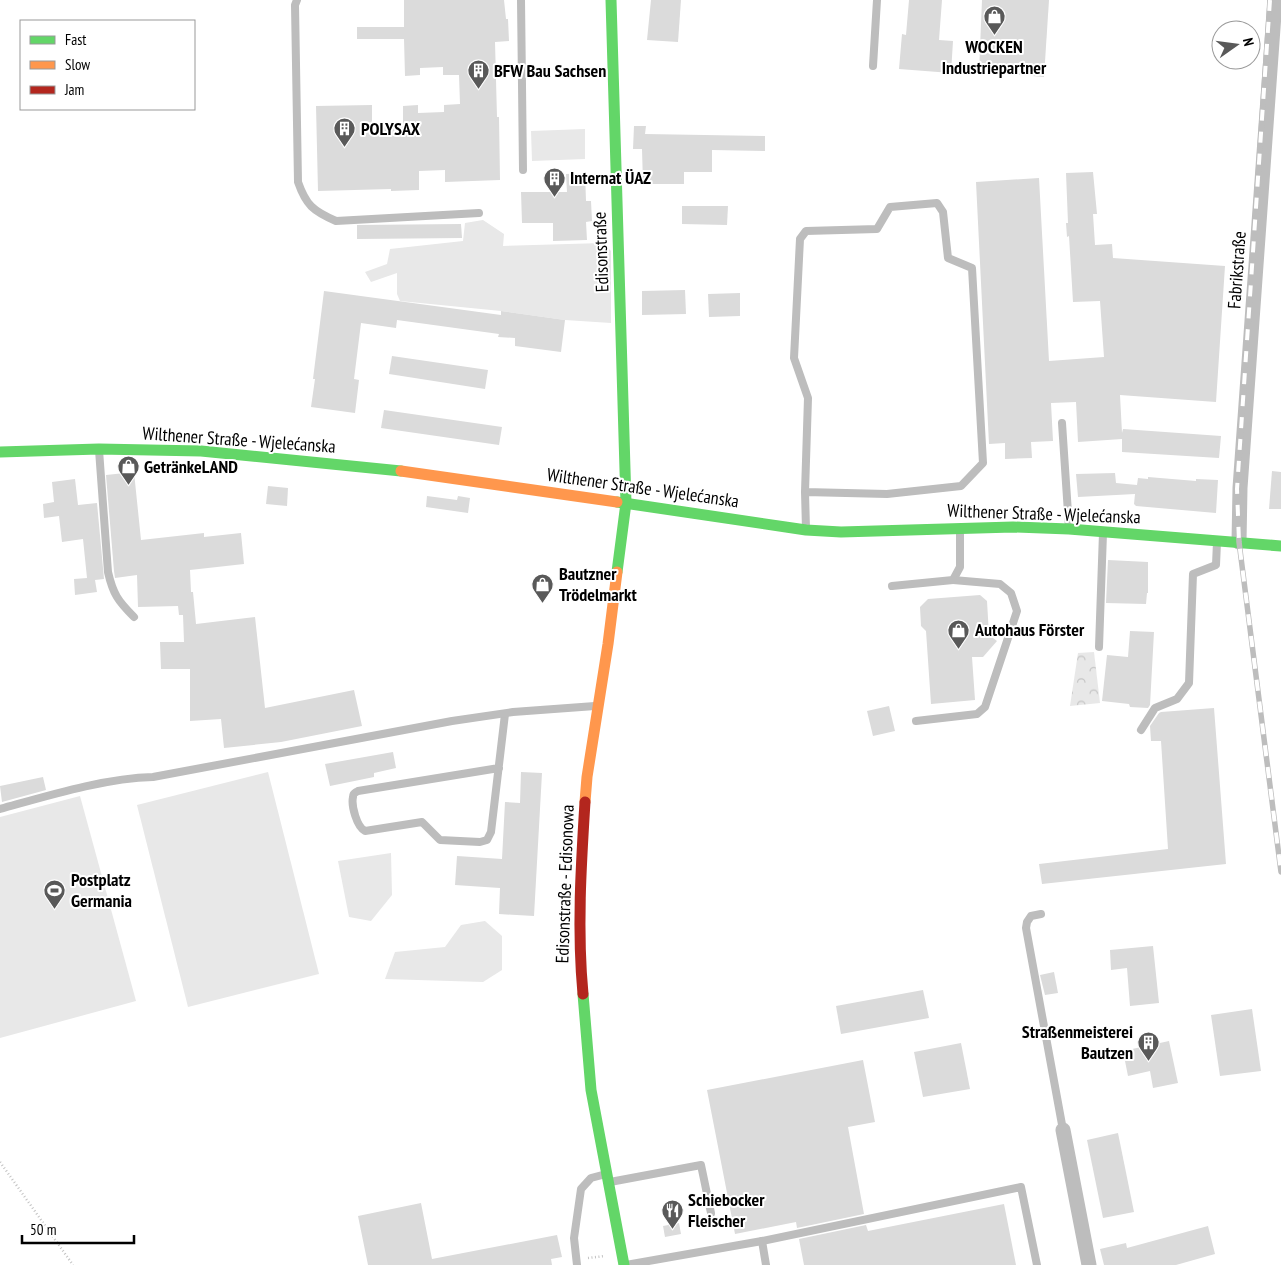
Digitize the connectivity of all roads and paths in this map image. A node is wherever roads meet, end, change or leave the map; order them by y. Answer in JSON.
{"nodes":[{"id":1,"x":297,"y":0,"type":"edge"},
{"id":2,"x":522,"y":0,"type":"edge"},
{"id":3,"x":611,"y":0,"type":"edge"},
{"id":4,"x":877,"y":0,"type":"edge"},
{"id":5,"x":1275,"y":0,"type":"edge"},
{"id":6,"x":873,"y":66,"type":"dead end"},
{"id":7,"x":523,"y":170,"type":"dead end"},
{"id":8,"x":479,"y":213,"type":"dead end"},
{"id":9,"x":1062,"y":423,"type":"dead end"},
{"id":10,"x":99,"y":449,"type":"junction"},
{"id":11,"x":0,"y":452,"type":"edge"},
{"id":12,"x":805,"y":492,"type":"junction"},
{"id":13,"x":626,"y":503,"type":"junction"},
{"id":14,"x":960,"y":527,"type":"junction"},
{"id":15,"x":1069,"y":529,"type":"junction"},
{"id":16,"x":806,"y":530,"type":"junction"},
{"id":17,"x":1103,"y":531,"type":"junction"},
{"id":18,"x":1217,"y":540,"type":"junction"},
{"id":19,"x":1239,"y":542,"type":"junction"},
{"id":20,"x":1281,"y":546,"type":"edge"},
{"id":21,"x":953,"y":580,"type":"junction"},
{"id":22,"x":892,"y":586,"type":"dead end"},
{"id":23,"x":134,"y":617,"type":"dead end"},
{"id":24,"x":1100,"y":647,"type":"dead end"},
{"id":25,"x":597,"y":706,"type":"junction"},
{"id":26,"x":505,"y":714,"type":"junction"},
{"id":27,"x":916,"y":721,"type":"dead end"},
{"id":28,"x":1141,"y":730,"type":"dead end"},
{"id":29,"x":499,"y":768,"type":"junction"},
{"id":30,"x":0,"y":809,"type":"edge"},
{"id":31,"x":1042,"y":914,"type":"dead end"},
{"id":32,"x":1063,"y":1130,"type":"joint"},
{"id":33,"x":0,"y":1162,"type":"edge"},
{"id":34,"x":607,"y":1178,"type":"junction"},
{"id":35,"x":711,"y":1213,"type":"dead end"},
{"id":36,"x":762,"y":1241,"type":"junction"},
{"id":37,"x":621,"y":1253,"type":"junction"},
{"id":38,"x":577,"y":1263,"type":"edge"},
{"id":39,"x":73,"y":1265,"type":"edge"},
{"id":40,"x":625,"y":1265,"type":"edge"},
{"id":41,"x":766,"y":1265,"type":"edge"},
{"id":42,"x":1037,"y":1265,"type":"edge"},
{"id":43,"x":1089,"y":1265,"type":"edge"}],
"edges":[{"from":1,"to":8,"type":"lane"},
{"from":2,"to":7,"type":"lane"},
{"from":3,"to":13,"type":"main road","name":"Edisonstraße"},
{"from":4,"to":6,"type":"lane"},
{"from":5,"to":19,"type":"street","name":"Fabrikstraße"},
{"from":9,"to":15,"type":"lane"},
{"from":10,"to":11,"type":"main road","name":"Wilthener Straße - Wjelećanska"},
{"from":10,"to":13,"type":"main road","name":"Wilthener Straße - Wjelećanska"},
{"from":10,"to":23,"type":"lane"},
{"from":12,"to":12,"type":"lane"},
{"from":12,"to":16,"type":"lane"},
{"from":13,"to":16,"type":"main road","name":"Wilthener Straße - Wjelećanska"},
{"from":13,"to":25,"type":"main road","name":"Edisonstraße - Edisonowa"},
{"from":14,"to":15,"type":"main road","name":"Wilthener Straße - Wjelećanska"},
{"from":14,"to":16,"type":"main road","name":"Wilthener Straße - Wjelećanska"},
{"from":14,"to":21,"type":"lane"},
{"from":15,"to":17,"type":"main road","name":"Wilthener Straße - Wjelećanska"},
{"from":17,"to":18,"type":"main road","name":"Wilthener Straße - Wjelećanska"},
{"from":17,"to":24,"type":"lane"},
{"from":18,"to":19,"type":"main road","name":"Wilthener Straße - Wjelećanska"},
{"from":18,"to":28,"type":"lane"},
{"from":19,"to":20,"type":"main road","name":"Wilthener Straße - Wjelećanska"},
{"from":21,"to":22,"type":"lane"},
{"from":21,"to":27,"type":"lane"},
{"from":25,"to":26,"type":"lane"},
{"from":25,"to":34,"type":"main road","name":"Edisonstraße - Edisonowa"},
{"from":26,"to":29,"type":"lane"},
{"from":26,"to":30,"type":"lane"},
{"from":29,"to":29,"type":"lane"},
{"from":31,"to":32,"type":"lane"},
{"from":32,"to":43,"type":"street"},
{"from":33,"to":39,"type":"path"},
{"from":34,"to":35,"type":"lane"},
{"from":34,"to":37,"type":"main road","name":"Edisonstraße - Edisonowa"},
{"from":34,"to":38,"type":"lane"},
{"from":36,"to":40,"type":"lane"},
{"from":36,"to":41,"type":"lane"},
{"from":36,"to":42,"type":"lane"},
{"from":37,"to":38,"type":"path"},
{"from":37,"to":40,"type":"main road","name":"Edisonstraße - Edisonowa"}]}
